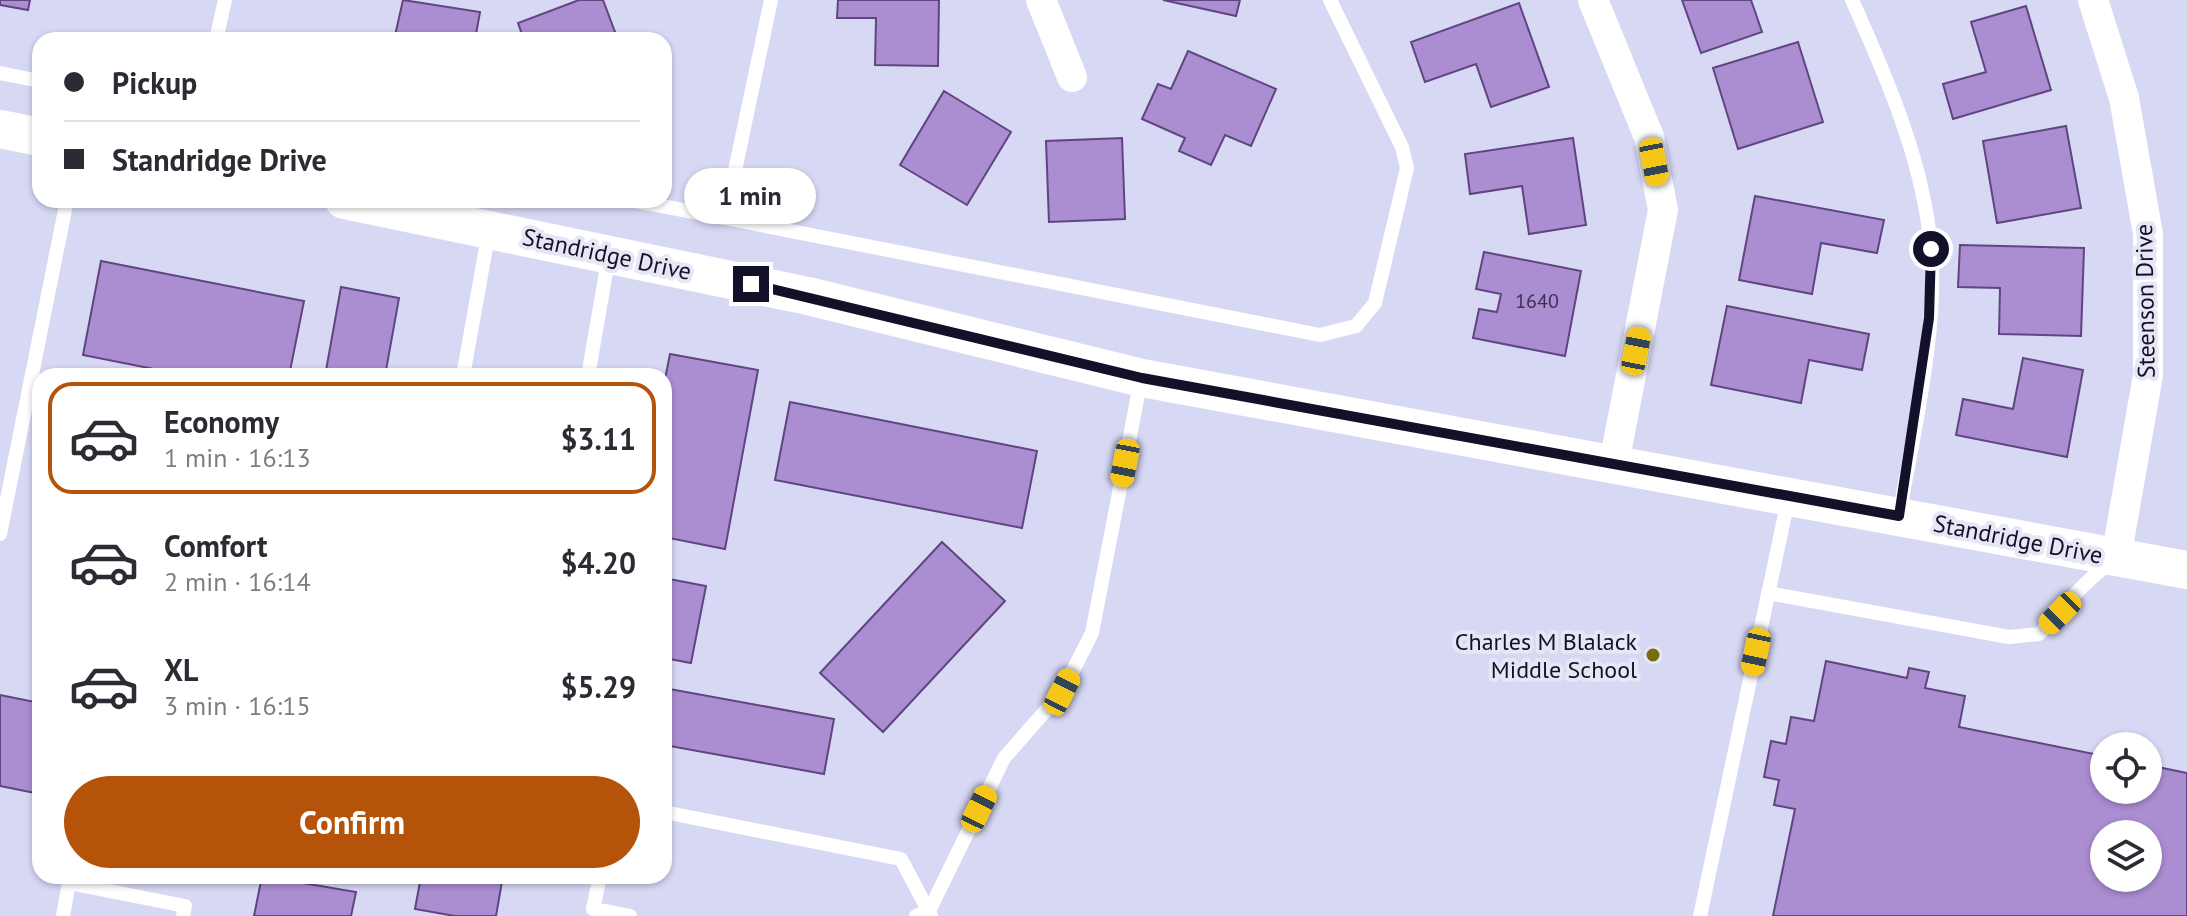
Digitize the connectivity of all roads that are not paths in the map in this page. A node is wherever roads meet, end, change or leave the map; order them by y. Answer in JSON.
{"nodes":[{"id":1,"x":225,"y":0,"type":"edge"},
{"id":2,"x":771,"y":0,"type":"edge"},
{"id":3,"x":1041,"y":0,"type":"edge"},
{"id":4,"x":1330,"y":0,"type":"edge"},
{"id":5,"x":1593,"y":0,"type":"edge"},
{"id":6,"x":1852,"y":0,"type":"edge"},
{"id":7,"x":2093,"y":0,"type":"edge"},
{"id":8,"x":218,"y":32,"type":"edge"},
{"id":9,"x":0,"y":73,"type":"edge"},
{"id":10,"x":1072,"y":77,"type":"dead end"},
{"id":11,"x":32,"y":79,"type":"edge"},
{"id":12,"x":0,"y":129,"type":"edge"},
{"id":13,"x":32,"y":135,"type":"edge"},
{"id":14,"x":65,"y":208,"type":"edge"},
{"id":15,"x":383,"y":208,"type":"edge"},
{"id":16,"x":672,"y":208,"type":"edge"},
{"id":17,"x":725,"y":218,"type":"junction"},
{"id":18,"x":489,"y":230,"type":"junction"},
{"id":19,"x":609,"y":255,"type":"junction"},
{"id":20,"x":33,"y":368,"type":"edge"},
{"id":21,"x":464,"y":368,"type":"edge"},
{"id":22,"x":589,"y":368,"type":"edge"},
{"id":23,"x":32,"y":374,"type":"edge"},
{"id":24,"x":1142,"y":378,"type":"junction"},
{"id":25,"x":1614,"y":463,"type":"junction"},
{"id":26,"x":1789,"y":495,"type":"junction"},
{"id":27,"x":1899,"y":516,"type":"junction"},
{"id":28,"x":0,"y":534,"type":"edge"},
{"id":29,"x":2116,"y":558,"type":"junction"},
{"id":30,"x":2187,"y":570,"type":"edge"},
{"id":31,"x":1768,"y":593,"type":"junction"},
{"id":32,"x":672,"y":814,"type":"edge"},
{"id":33,"x":69,"y":884,"type":"edge"},
{"id":34,"x":74,"y":884,"type":"edge"},
{"id":35,"x":598,"y":884,"type":"edge"},
{"id":36,"x":925,"y":914,"type":"edge"},
{"id":37,"x":63,"y":916,"type":"edge"},
{"id":38,"x":183,"y":916,"type":"edge"},
{"id":39,"x":630,"y":916,"type":"edge"},
{"id":40,"x":1700,"y":916,"type":"edge"}],
"edges":[{"from":1,"to":8,"type":"lane"},
{"from":2,"to":17,"type":"lane"},
{"from":3,"to":10,"type":"street"},
{"from":4,"to":17,"type":"lane"},
{"from":5,"to":25,"type":"street"},
{"from":6,"to":27,"type":"lane"},
{"from":7,"to":29,"type":"street","name":"Steenson Drive"},
{"from":9,"to":11,"type":"lane"},
{"from":12,"to":13,"type":"street"},
{"from":14,"to":20,"type":"lane"},
{"from":15,"to":18,"type":"street","name":"Standridge Drive"},
{"from":16,"to":17,"type":"lane"},
{"from":18,"to":19,"type":"street","name":"Standridge Drive"},
{"from":18,"to":21,"type":"lane"},
{"from":19,"to":22,"type":"lane"},
{"from":19,"to":24,"type":"street","name":"Standridge Drive"},
{"from":23,"to":28,"type":"lane"},
{"from":24,"to":25,"type":"street","name":"Standridge Drive"},
{"from":24,"to":36,"type":"lane"},
{"from":25,"to":26,"type":"street","name":"Standridge Drive"},
{"from":26,"to":27,"type":"street","name":"Standridge Drive"},
{"from":26,"to":31,"type":"lane"},
{"from":27,"to":29,"type":"street","name":"Standridge Drive"},
{"from":29,"to":30,"type":"street","name":"Standridge Drive"},
{"from":29,"to":31,"type":"lane"},
{"from":31,"to":40,"type":"lane"},
{"from":32,"to":36,"type":"lane"},
{"from":33,"to":37,"type":"lane"},
{"from":34,"to":38,"type":"lane"},
{"from":35,"to":39,"type":"lane"}]}
